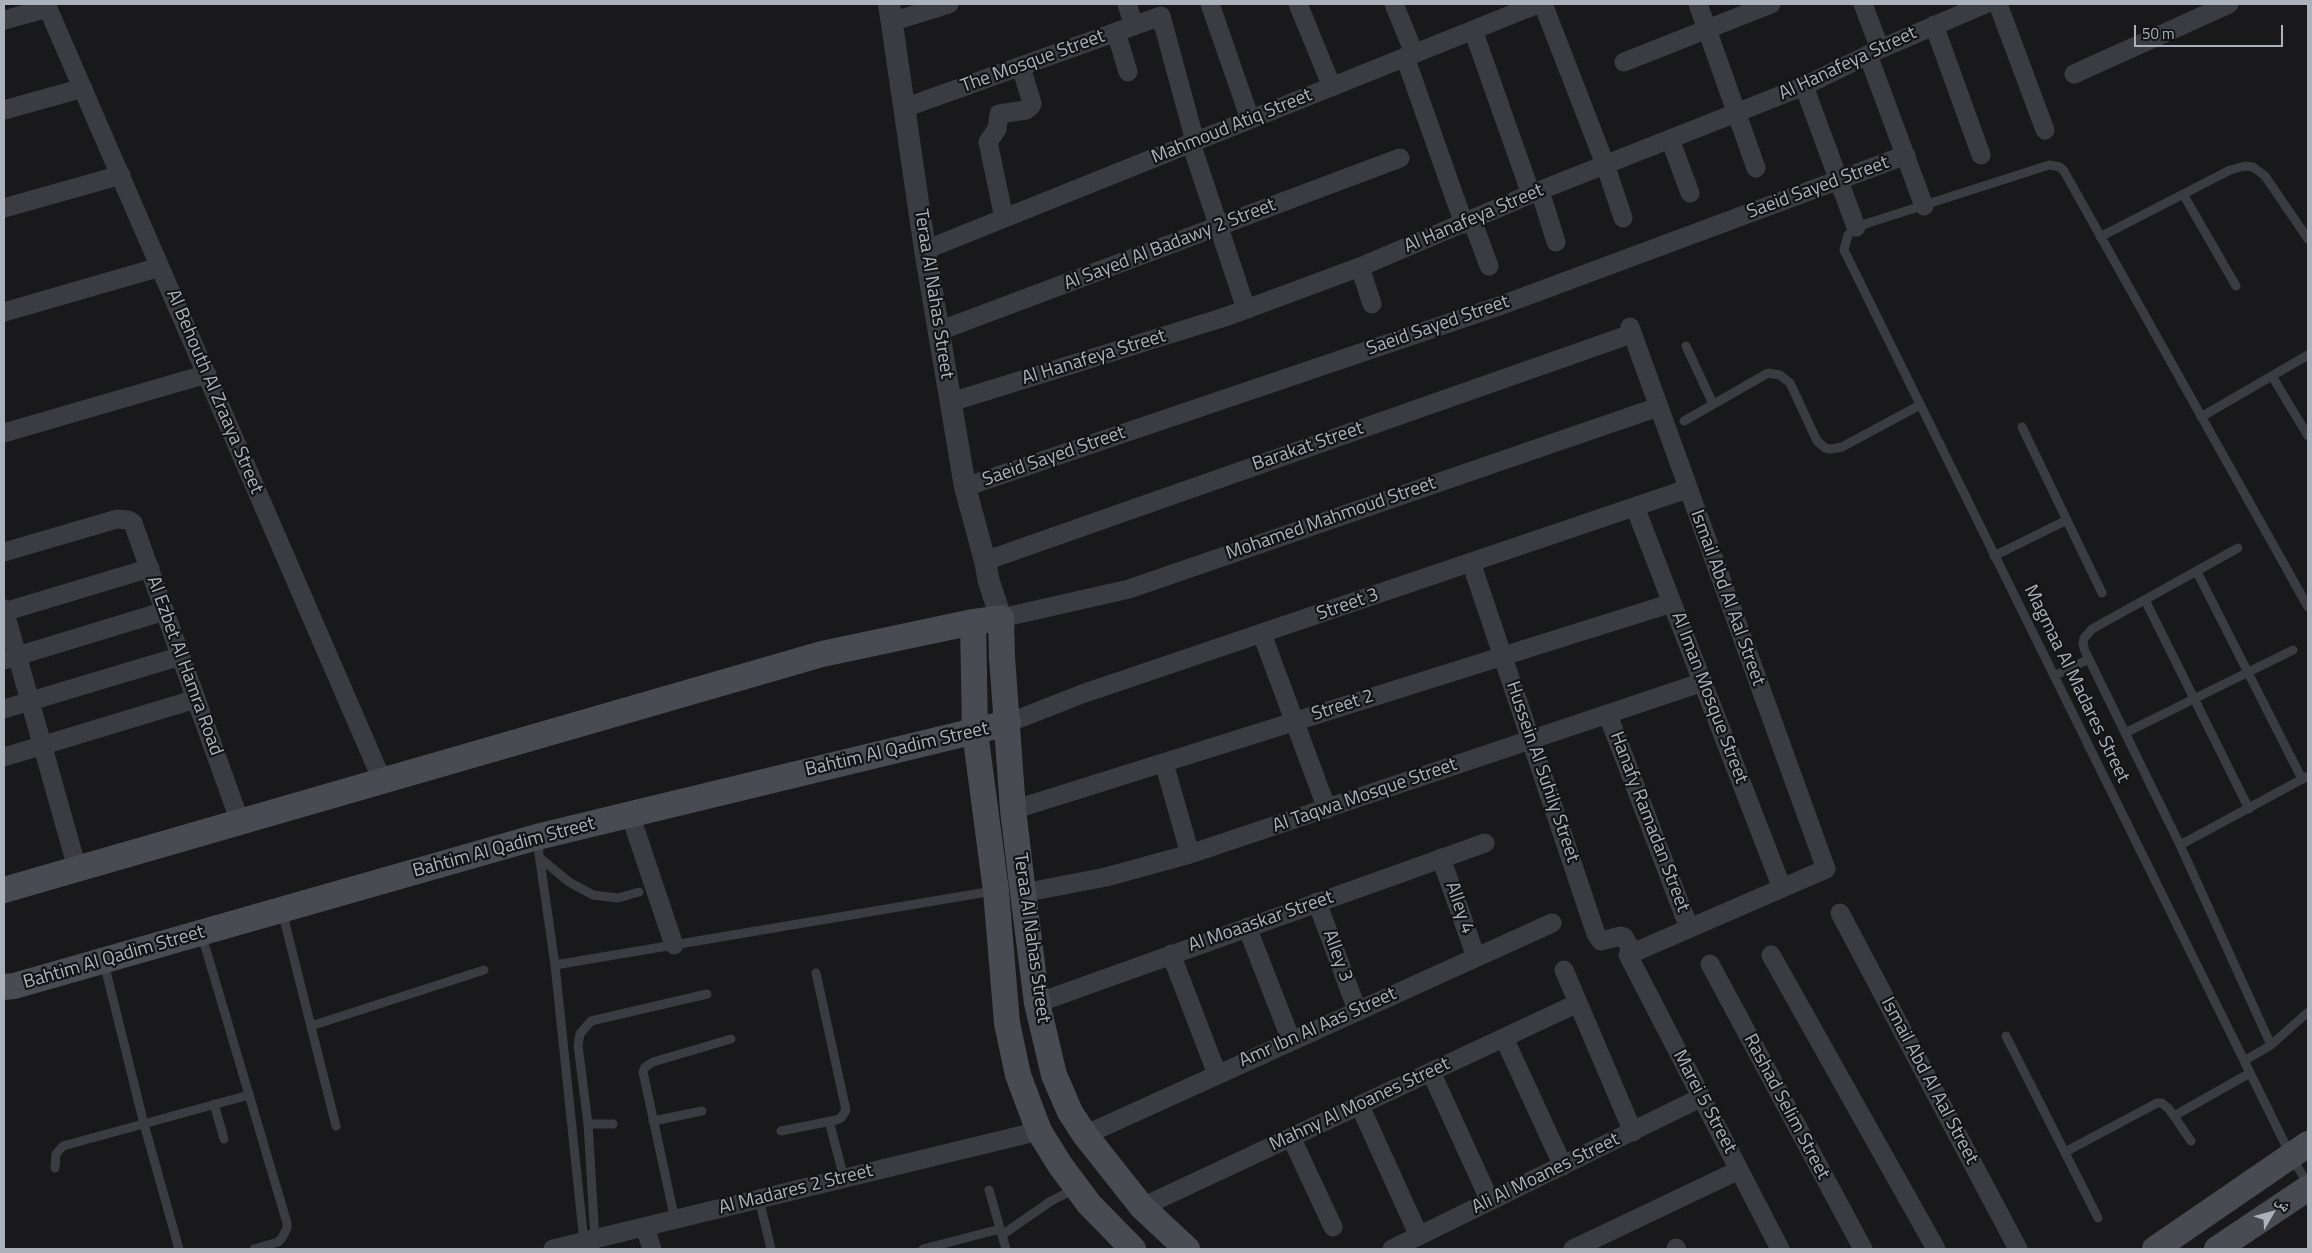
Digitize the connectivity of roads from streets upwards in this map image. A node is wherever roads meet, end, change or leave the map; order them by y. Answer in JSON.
{"nodes":[{"id":1,"x":950,"y":4,"type":"edge"},
{"id":2,"x":1127,"y":4,"type":"edge"},
{"id":3,"x":1210,"y":4,"type":"edge"},
{"id":4,"x":1298,"y":4,"type":"edge"},
{"id":5,"x":1394,"y":4,"type":"edge"},
{"id":6,"x":1538,"y":4,"type":"edge"},
{"id":7,"x":1543,"y":4,"type":"edge"},
{"id":8,"x":1698,"y":4,"type":"edge"},
{"id":9,"x":1772,"y":4,"type":"edge"},
{"id":10,"x":1863,"y":4,"type":"edge"},
{"id":11,"x":1985,"y":4,"type":"edge"},
{"id":12,"x":1998,"y":4,"type":"edge"},
{"id":13,"x":2229,"y":4,"type":"edge"},
{"id":14,"x":47,"y":6,"type":"edge"},
{"id":15,"x":1957,"y":10,"type":"edge"},
{"id":16,"x":1496,"y":12,"type":"edge"},
{"id":17,"x":890,"y":13,"type":"edge"},
{"id":18,"x":4,"y":20,"type":"edge"},
{"id":19,"x":1934,"y":25,"type":"junction"},
{"id":20,"x":1134,"y":26,"type":"junction"},
{"id":21,"x":1707,"y":29,"type":"junction"},
{"id":22,"x":1473,"y":30,"type":"junction"},
{"id":23,"x":1116,"y":32,"type":"junction"},
{"id":24,"x":1874,"y":52,"type":"junction"},
{"id":25,"x":1409,"y":55,"type":"junction"},
{"id":26,"x":1624,"y":62,"type":"dead end"},
{"id":27,"x":1021,"y":67,"type":"junction"},
{"id":28,"x":1128,"y":72,"type":"dead end"},
{"id":29,"x":2074,"y":74,"type":"dead end"},
{"id":30,"x":1804,"y":86,"type":"junction"},
{"id":31,"x":1332,"y":87,"type":"junction"},
{"id":32,"x":83,"y":88,"type":"junction"},
{"id":33,"x":904,"y":108,"type":"junction"},
{"id":34,"x":4,"y":110,"type":"edge"},
{"id":35,"x":1738,"y":113,"type":"junction"},
{"id":36,"x":1250,"y":119,"type":"junction"},
{"id":37,"x":2045,"y":130,"type":"dead end"},
{"id":38,"x":1670,"y":139,"type":"junction"},
{"id":39,"x":1193,"y":142,"type":"junction"},
{"id":40,"x":1981,"y":154,"type":"dead end"},
{"id":41,"x":1906,"y":155,"type":"junction"},
{"id":42,"x":1400,"y":158,"type":"dead end"},
{"id":43,"x":1605,"y":164,"type":"junction"},
{"id":44,"x":1756,"y":168,"type":"dead end"},
{"id":45,"x":120,"y":175,"type":"junction"},
{"id":46,"x":1840,"y":180,"type":"junction"},
{"id":47,"x":1536,"y":192,"type":"junction"},
{"id":48,"x":1690,"y":193,"type":"dead end"},
{"id":49,"x":1924,"y":206,"type":"road end"},
{"id":50,"x":4,"y":208,"type":"edge"},
{"id":51,"x":1004,"y":218,"type":"junction"},
{"id":52,"x":1623,"y":218,"type":"dead end"},
{"id":53,"x":1468,"y":222,"type":"junction"},
{"id":54,"x":1219,"y":226,"type":"junction"},
{"id":55,"x":1856,"y":227,"type":"road end"},
{"id":56,"x":1556,"y":242,"type":"dead end"},
{"id":57,"x":925,"y":250,"type":"junction"},
{"id":58,"x":1489,"y":266,"type":"dead end"},
{"id":59,"x":160,"y":267,"type":"junction"},
{"id":60,"x":1360,"y":267,"type":"junction"},
{"id":61,"x":1372,"y":304,"type":"dead end"},
{"id":62,"x":1246,"y":309,"type":"junction"},
{"id":63,"x":4,"y":312,"type":"edge"},
{"id":64,"x":1630,"y":330,"type":"joint"},
{"id":65,"x":939,"y":331,"type":"junction"},
{"id":66,"x":207,"y":374,"type":"junction"},
{"id":67,"x":951,"y":402,"type":"junction"},
{"id":68,"x":1658,"y":406,"type":"junction"},
{"id":69,"x":4,"y":433,"type":"edge"},
{"id":70,"x":965,"y":487,"type":"junction"},
{"id":71,"x":1688,"y":489,"type":"junction"},
{"id":72,"x":1635,"y":507,"type":"junction"},
{"id":73,"x":4,"y":552,"type":"edge"},
{"id":74,"x":1471,"y":562,"type":"junction"},
{"id":75,"x":150,"y":568,"type":"junction"},
{"id":76,"x":987,"y":572,"type":"junction"},
{"id":77,"x":1672,"y":603,"type":"junction"},
{"id":78,"x":4,"y":611,"type":"edge"},
{"id":79,"x":165,"y":611,"type":"junction"},
{"id":80,"x":1001,"y":618,"type":"junction"},
{"id":81,"x":974,"y":622,"type":"junction"},
{"id":82,"x":1262,"y":634,"type":"junction"},
{"id":83,"x":181,"y":656,"type":"junction"},
{"id":84,"x":1503,"y":656,"type":"junction"},
{"id":85,"x":10,"y":658,"type":"edge"},
{"id":86,"x":1702,"y":682,"type":"junction"},
{"id":87,"x":196,"y":699,"type":"junction"},
{"id":88,"x":30,"y":701,"type":"junction"},
{"id":89,"x":4,"y":709,"type":"edge"},
{"id":90,"x":1608,"y":715,"type":"junction"},
{"id":91,"x":1294,"y":722,"type":"junction"},
{"id":92,"x":1008,"y":723,"type":"junction"},
{"id":93,"x":975,"y":732,"type":"junction"},
{"id":94,"x":1531,"y":740,"type":"junction"},
{"id":95,"x":42,"y":746,"type":"junction"},
{"id":96,"x":4,"y":758,"type":"edge"},
{"id":97,"x":1164,"y":763,"type":"junction"},
{"id":98,"x":382,"y":780,"type":"junction"},
{"id":99,"x":1013,"y":810,"type":"junction"},
{"id":100,"x":1327,"y":810,"type":"junction"},
{"id":101,"x":630,"y":814,"type":"junction"},
{"id":102,"x":240,"y":822,"type":"junction"},
{"id":103,"x":1485,"y":843,"type":"dead end"},
{"id":104,"x":1190,"y":854,"type":"junction"},
{"id":105,"x":1442,"y":858,"type":"junction"},
{"id":106,"x":77,"y":868,"type":"junction"},
{"id":107,"x":1782,"y":888,"type":"junction"},
{"id":108,"x":4,"y":890,"type":"edge"},
{"id":109,"x":1023,"y":892,"type":"junction"},
{"id":110,"x":1317,"y":902,"type":"junction"},
{"id":111,"x":1840,"y":913,"type":"dead end"},
{"id":112,"x":1552,"y":923,"type":"dead end"},
{"id":113,"x":1247,"y":927,"type":"junction"},
{"id":114,"x":1689,"y":928,"type":"junction"},
{"id":115,"x":674,"y":945,"type":"road end"},
{"id":116,"x":1171,"y":954,"type":"junction"},
{"id":117,"x":1630,"y":954,"type":"junction"},
{"id":118,"x":1771,"y":956,"type":"dead end"},
{"id":119,"x":1476,"y":957,"type":"junction"},
{"id":120,"x":1710,"y":964,"type":"dead end"},
{"id":121,"x":1564,"y":970,"type":"dead end"},
{"id":122,"x":4,"y":987,"type":"edge"},
{"id":123,"x":1037,"y":1003,"type":"junction"},
{"id":124,"x":1578,"y":1003,"type":"junction"},
{"id":125,"x":1357,"y":1010,"type":"junction"},
{"id":126,"x":1504,"y":1038,"type":"junction"},
{"id":127,"x":1291,"y":1040,"type":"junction"},
{"id":128,"x":1432,"y":1072,"type":"junction"},
{"id":129,"x":1217,"y":1074,"type":"junction"},
{"id":130,"x":1700,"y":1098,"type":"junction"},
{"id":131,"x":1360,"y":1106,"type":"junction"},
{"id":132,"x":1040,"y":1131,"type":"junction"},
{"id":133,"x":1633,"y":1132,"type":"junction"},
{"id":134,"x":1085,"y":1135,"type":"junction"},
{"id":135,"x":1291,"y":1137,"type":"junction"},
{"id":136,"x":2300,"y":1150,"type":"edge"},
{"id":137,"x":1562,"y":1166,"type":"junction"},
{"id":138,"x":1739,"y":1170,"type":"junction"},
{"id":139,"x":1121,"y":1180,"type":"junction"},
{"id":140,"x":2308,"y":1188,"type":"edge"},
{"id":141,"x":1083,"y":1196,"type":"junction"},
{"id":142,"x":1490,"y":1201,"type":"junction"},
{"id":143,"x":1142,"y":1207,"type":"junction"},
{"id":144,"x":645,"y":1227,"type":"junction"},
{"id":145,"x":1333,"y":1227,"type":"dead end"},
{"id":146,"x":1420,"y":1236,"type":"junction"},
{"id":147,"x":560,"y":1248,"type":"edge"},
{"id":148,"x":652,"y":1249,"type":"edge"},
{"id":149,"x":1133,"y":1249,"type":"edge"},
{"id":150,"x":1187,"y":1249,"type":"edge"},
{"id":151,"x":1392,"y":1249,"type":"edge"},
{"id":152,"x":1573,"y":1249,"type":"edge"},
{"id":153,"x":1780,"y":1249,"type":"edge"},
{"id":154,"x":1863,"y":1249,"type":"edge"},
{"id":155,"x":1936,"y":1249,"type":"edge"},
{"id":156,"x":2018,"y":1249,"type":"edge"},
{"id":157,"x":2155,"y":1249,"type":"edge"},
{"id":158,"x":2217,"y":1249,"type":"edge"}],
"edges":[{"from":1,"to":17,"type":"street"},
{"from":2,"to":20,"type":"street"},
{"from":3,"to":36,"type":"street"},
{"from":4,"to":31,"type":"street"},
{"from":5,"to":25,"type":"street"},
{"from":6,"to":16,"type":"street","name":"Mahmoud Atiq Street"},
{"from":7,"to":43,"type":"street"},
{"from":8,"to":21,"type":"street"},
{"from":9,"to":21,"type":"street"},
{"from":10,"to":24,"type":"street"},
{"from":11,"to":15,"type":"street","name":"Al Hanafeya Street"},
{"from":12,"to":37,"type":"street"},
{"from":13,"to":29,"type":"street"},
{"from":14,"to":18,"type":"street"},
{"from":14,"to":32,"type":"street","name":"Al Behouth Al Zraaya Street"},
{"from":15,"to":19,"type":"street","name":"Al Hanafeya Street"},
{"from":16,"to":22,"type":"street","name":"Mahmoud Atiq Street"},
{"from":17,"to":33,"type":"street","name":"Teraa Al Nahas Street"},
{"from":19,"to":24,"type":"street","name":"Al Hanafeya Street"},
{"from":19,"to":40,"type":"street"},
{"from":20,"to":23,"type":"street","name":"The Mosque Street"},
{"from":20,"to":39,"type":"street","name":"The Mosque Street"},
{"from":21,"to":26,"type":"street"},
{"from":21,"to":35,"type":"street"},
{"from":22,"to":25,"type":"street","name":"Mahmoud Atiq Street"},
{"from":22,"to":47,"type":"street"},
{"from":23,"to":27,"type":"street","name":"The Mosque Street"},
{"from":23,"to":28,"type":"street"},
{"from":24,"to":30,"type":"street","name":"Al Hanafeya Street"},
{"from":24,"to":41,"type":"street"},
{"from":25,"to":31,"type":"street","name":"Mahmoud Atiq Street"},
{"from":25,"to":53,"type":"street"},
{"from":27,"to":33,"type":"street","name":"The Mosque Street"},
{"from":27,"to":51,"type":"street"},
{"from":30,"to":35,"type":"street","name":"Al Hanafeya Street"},
{"from":30,"to":46,"type":"street"},
{"from":31,"to":36,"type":"street","name":"Mahmoud Atiq Street"},
{"from":32,"to":34,"type":"street"},
{"from":32,"to":45,"type":"street","name":"Al Behouth Al Zraaya Street"},
{"from":33,"to":57,"type":"street","name":"Teraa Al Nahas Street"},
{"from":35,"to":38,"type":"street","name":"Al Hanafeya Street"},
{"from":35,"to":44,"type":"street"},
{"from":36,"to":39,"type":"street","name":"Mahmoud Atiq Street"},
{"from":38,"to":43,"type":"street","name":"Al Hanafeya Street"},
{"from":38,"to":48,"type":"street"},
{"from":39,"to":51,"type":"street","name":"Mahmoud Atiq Street"},
{"from":39,"to":54,"type":"street"},
{"from":41,"to":46,"type":"street","name":"Saeid Sayed Street"},
{"from":41,"to":49,"type":"street"},
{"from":42,"to":54,"type":"street","name":"Al Sayed Al Badawy 2 Street"},
{"from":43,"to":47,"type":"street","name":"Al Hanafeya Street"},
{"from":43,"to":52,"type":"street"},
{"from":45,"to":50,"type":"street"},
{"from":45,"to":59,"type":"street","name":"Al Behouth Al Zraaya Street"},
{"from":46,"to":55,"type":"street"},
{"from":46,"to":70,"type":"street","name":"Saeid Sayed Street"},
{"from":47,"to":53,"type":"street","name":"Al Hanafeya Street"},
{"from":47,"to":56,"type":"street"},
{"from":51,"to":57,"type":"street","name":"Mahmoud Atiq Street"},
{"from":53,"to":58,"type":"street"},
{"from":53,"to":60,"type":"street","name":"Al Hanafeya Street"},
{"from":54,"to":62,"type":"street"},
{"from":54,"to":65,"type":"street","name":"Al Sayed Al Badawy 2 Street"},
{"from":57,"to":65,"type":"street","name":"Teraa Al Nahas Street"},
{"from":59,"to":63,"type":"street"},
{"from":59,"to":66,"type":"street","name":"Al Behouth Al Zraaya Street"},
{"from":60,"to":61,"type":"street"},
{"from":60,"to":62,"type":"street","name":"Al Hanafeya Street"},
{"from":62,"to":67,"type":"street","name":"Al Hanafeya Street"},
{"from":64,"to":68,"type":"street","name":"Ismail Abd Al Aal Street"},
{"from":64,"to":76,"type":"street","name":"Barakat Street"},
{"from":65,"to":67,"type":"street","name":"Teraa Al Nahas Street"},
{"from":66,"to":69,"type":"street"},
{"from":66,"to":98,"type":"street","name":"Al Behouth Al Zraaya Street"},
{"from":67,"to":70,"type":"street","name":"Teraa Al Nahas Street"},
{"from":68,"to":71,"type":"street","name":"Ismail Abd Al Aal Street"},
{"from":68,"to":80,"type":"street","name":"Mohamed Mahmoud Street"},
{"from":70,"to":76,"type":"street","name":"Teraa Al Nahas Street"},
{"from":71,"to":72,"type":"street","name":"Street 3"},
{"from":71,"to":107,"type":"street","name":"Ismail Abd Al Aal Street"},
{"from":72,"to":74,"type":"street","name":"Street 3"},
{"from":72,"to":77,"type":"street","name":"Al Iman Mosque Street"},
{"from":73,"to":75,"type":"street","name":"Al Ezbet Al Hamra Road"},
{"from":74,"to":82,"type":"street","name":"Street 3"},
{"from":74,"to":84,"type":"street","name":"Hussein Al Suhily Street"},
{"from":75,"to":78,"type":"street"},
{"from":75,"to":79,"type":"street","name":"Al Ezbet Al Hamra Road"},
{"from":76,"to":80,"type":"street","name":"Teraa Al Nahas Street"},
{"from":76,"to":81,"type":"street","name":"Teraa Al Nahas Street"},
{"from":77,"to":84,"type":"street","name":"Street 2"},
{"from":77,"to":86,"type":"street","name":"Al Iman Mosque Street"},
{"from":78,"to":85,"type":"street"},
{"from":79,"to":83,"type":"street","name":"Al Ezbet Al Hamra Road"},
{"from":79,"to":85,"type":"street"},
{"from":80,"to":81,"type":"main road"},
{"from":80,"to":92,"type":"main road","name":"Teraa Al Nahas Street"},
{"from":81,"to":93,"type":"main road","name":"Teraa Al Nahas Street"},
{"from":81,"to":98,"type":"main road"},
{"from":82,"to":91,"type":"street"},
{"from":82,"to":92,"type":"street","name":"Street 3"},
{"from":83,"to":87,"type":"street","name":"Al Ezbet Al Hamra Road"},
{"from":83,"to":88,"type":"street"},
{"from":84,"to":91,"type":"street","name":"Street 2"},
{"from":84,"to":94,"type":"street","name":"Hussein Al Suhily Street"},
{"from":85,"to":88,"type":"street"},
{"from":86,"to":90,"type":"street","name":"Al Taqwa Mosque Street"},
{"from":86,"to":107,"type":"street","name":"Al Iman Mosque Street"},
{"from":87,"to":95,"type":"street"},
{"from":87,"to":102,"type":"street","name":"Al Ezbet Al Hamra Road"},
{"from":88,"to":89,"type":"street"},
{"from":88,"to":95,"type":"street"},
{"from":90,"to":94,"type":"street","name":"Al Taqwa Mosque Street"},
{"from":90,"to":114,"type":"street","name":"Hanafy Ramadan Street"},
{"from":91,"to":97,"type":"street","name":"Street 2"},
{"from":91,"to":100,"type":"street"},
{"from":92,"to":93,"type":"main road","name":"Bahtim Al Qadim Street"},
{"from":92,"to":99,"type":"main road","name":"Teraa Al Nahas Street"},
{"from":93,"to":101,"type":"main road","name":"Bahtim Al Qadim Street"},
{"from":93,"to":132,"type":"main road","name":"Teraa Al Nahas Street"},
{"from":94,"to":100,"type":"street","name":"Al Taqwa Mosque Street"},
{"from":94,"to":117,"type":"street","name":"Hussein Al Suhily Street"},
{"from":95,"to":96,"type":"street"},
{"from":95,"to":106,"type":"street"},
{"from":97,"to":99,"type":"street","name":"Street 2"},
{"from":97,"to":104,"type":"street"},
{"from":98,"to":102,"type":"main road"},
{"from":99,"to":109,"type":"main road","name":"Teraa Al Nahas Street"},
{"from":100,"to":104,"type":"street","name":"Al Taqwa Mosque Street"},
{"from":101,"to":115,"type":"street"},
{"from":101,"to":122,"type":"main road","name":"Bahtim Al Qadim Street"},
{"from":102,"to":106,"type":"main road"},
{"from":103,"to":105,"type":"street","name":"Al Moaaskar Street"},
{"from":104,"to":109,"type":"street","name":"Al Taqwa Mosque Street"},
{"from":105,"to":110,"type":"street","name":"Al Moaaskar Street"},
{"from":105,"to":119,"type":"street","name":"Alley 4"},
{"from":106,"to":108,"type":"main road"},
{"from":107,"to":114,"type":"street"},
{"from":109,"to":123,"type":"main road","name":"Teraa Al Nahas Street"},
{"from":110,"to":113,"type":"street","name":"Al Moaaskar Street"},
{"from":110,"to":125,"type":"street","name":"Alley 3"},
{"from":111,"to":156,"type":"street","name":"Ismail Abd Al Aal Street"},
{"from":112,"to":119,"type":"street","name":"Amr Ibn Al Aas Street"},
{"from":113,"to":116,"type":"street","name":"Al Moaaskar Street"},
{"from":113,"to":127,"type":"street"},
{"from":114,"to":117,"type":"street"},
{"from":116,"to":123,"type":"street","name":"Al Moaaskar Street"},
{"from":116,"to":129,"type":"street"},
{"from":117,"to":130,"type":"street","name":"Marei 5 Street"},
{"from":118,"to":155,"type":"street"},
{"from":119,"to":125,"type":"street","name":"Amr Ibn Al Aas Street"},
{"from":120,"to":154,"type":"street","name":"Rashad Selim Street"},
{"from":121,"to":124,"type":"street"},
{"from":123,"to":134,"type":"main road","name":"Teraa Al Nahas Street"},
{"from":124,"to":126,"type":"street","name":"Mahny Al Moanes Street"},
{"from":124,"to":133,"type":"street"},
{"from":125,"to":127,"type":"street","name":"Amr Ibn Al Aas Street"},
{"from":126,"to":128,"type":"street","name":"Mahny Al Moanes Street"},
{"from":126,"to":137,"type":"street"},
{"from":127,"to":129,"type":"street","name":"Amr Ibn Al Aas Street"},
{"from":128,"to":131,"type":"street","name":"Mahny Al Moanes Street"},
{"from":128,"to":142,"type":"street"},
{"from":129,"to":134,"type":"street","name":"Amr Ibn Al Aas Street"},
{"from":130,"to":133,"type":"street","name":"Ali Al Moanes Street"},
{"from":130,"to":138,"type":"street","name":"Marei 5 Street"},
{"from":131,"to":135,"type":"street","name":"Mahny Al Moanes Street"},
{"from":131,"to":146,"type":"street"},
{"from":132,"to":141,"type":"main road","name":"Teraa Al Nahas Street"},
{"from":132,"to":144,"type":"street","name":"Al Madares 2 Street"},
{"from":133,"to":137,"type":"street","name":"Ali Al Moanes Street"},
{"from":134,"to":139,"type":"main road","name":"Teraa Al Nahas Street"},
{"from":135,"to":143,"type":"street","name":"Mahny Al Moanes Street"},
{"from":135,"to":145,"type":"street"},
{"from":136,"to":157,"type":"main road"},
{"from":137,"to":142,"type":"street","name":"Ali Al Moanes Street"},
{"from":138,"to":152,"type":"street"},
{"from":138,"to":153,"type":"street","name":"Marei 5 Street"},
{"from":139,"to":141,"type":"main road"},
{"from":139,"to":143,"type":"main road","name":"Teraa Al Nahas Street"},
{"from":140,"to":158,"type":"main road"},
{"from":141,"to":149,"type":"main road","name":"Teraa Al Nahas Street"},
{"from":142,"to":146,"type":"street","name":"Ali Al Moanes Street"},
{"from":143,"to":150,"type":"main road","name":"Teraa Al Nahas Street"},
{"from":144,"to":147,"type":"street","name":"Al Madares 2 Street"},
{"from":144,"to":148,"type":"street"},
{"from":146,"to":151,"type":"street","name":"Ali Al Moanes Street"}]}
